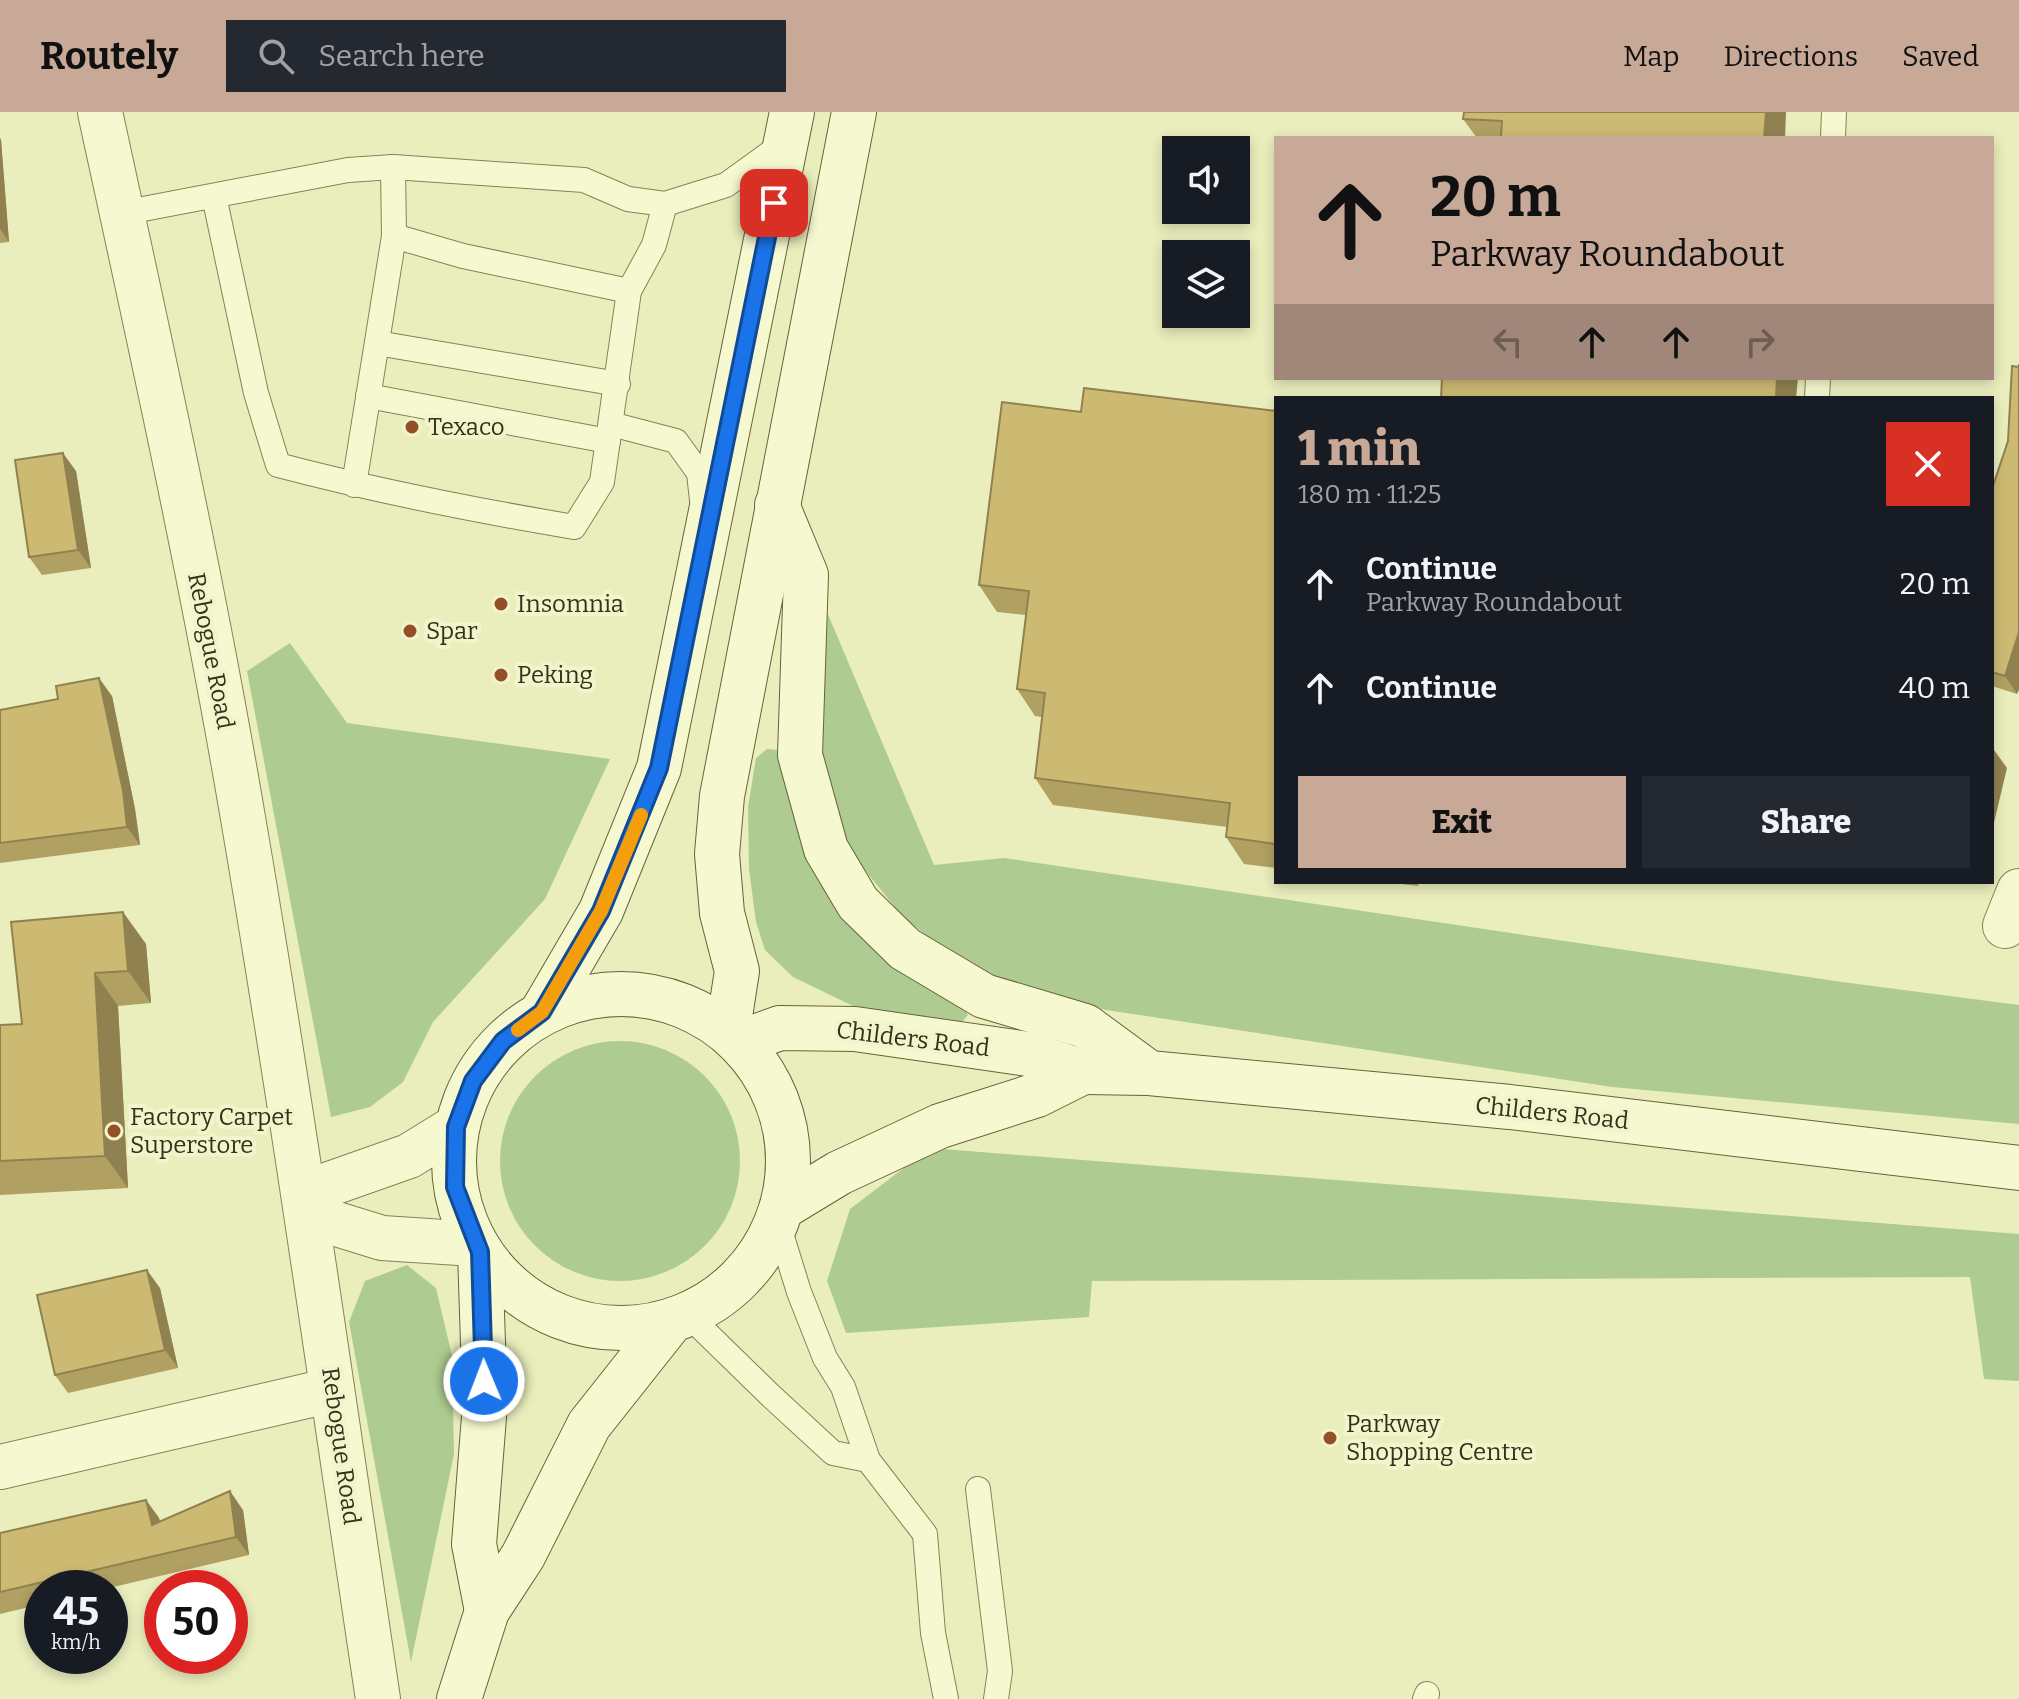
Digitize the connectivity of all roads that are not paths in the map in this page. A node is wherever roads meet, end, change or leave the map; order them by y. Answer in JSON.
{"nodes":[{"id":1,"x":100,"y":112,"type":"edge"},
{"id":2,"x":854,"y":112,"type":"edge"},
{"id":3,"x":1834,"y":112,"type":"edge"},
{"id":4,"x":789,"y":127,"type":"edge"},
{"id":5,"x":1833,"y":136,"type":"edge"},
{"id":6,"x":393,"y":167,"type":"junction"},
{"id":7,"x":214,"y":196,"type":"junction"},
{"id":8,"x":665,"y":204,"type":"junction"},
{"id":9,"x":122,"y":213,"type":"junction"},
{"id":10,"x":394,"y":236,"type":"junction"},
{"id":11,"x":629,"y":291,"type":"junction"},
{"id":12,"x":377,"y":343,"type":"junction"},
{"id":13,"x":618,"y":384,"type":"junction"},
{"id":14,"x":368,"y":396,"type":"junction"},
{"id":15,"x":610,"y":432,"type":"junction"},
{"id":16,"x":354,"y":485,"type":"junction"},
{"id":17,"x":777,"y":505,"type":"junction"},
{"id":18,"x":705,"y":542,"type":"junction"},
{"id":19,"x":542,"y":1012,"type":"junction"},
{"id":20,"x":735,"y":1035,"type":"junction"},
{"id":21,"x":1083,"y":1072,"type":"junction"},
{"id":22,"x":1149,"y":1073,"type":"junction"},
{"id":23,"x":456,"y":1127,"type":"junction"},
{"id":24,"x":2019,"y":1168,"type":"edge"},
{"id":25,"x":304,"y":1193,"type":"junction"},
{"id":26,"x":780,"y":1216,"type":"junction"},
{"id":27,"x":477,"y":1248,"type":"junction"},
{"id":28,"x":679,"y":1320,"type":"junction"},
{"id":29,"x":332,"y":1390,"type":"junction"},
{"id":30,"x":868,"y":1460,"type":"junction"},
{"id":31,"x":0,"y":1467,"type":"edge"},
{"id":32,"x":978,"y":1489,"type":"dead end"},
{"id":33,"x":487,"y":1611,"type":"junction"},
{"id":34,"x":378,"y":1699,"type":"edge"},
{"id":35,"x":459,"y":1699,"type":"edge"},
{"id":36,"x":946,"y":1699,"type":"edge"},
{"id":37,"x":996,"y":1699,"type":"edge"}],
"edges":[{"from":1,"to":9,"type":"main road","name":"Rebogue Road"},
{"from":2,"to":17,"type":"main road"},
{"from":3,"to":5,"type":"lane"},
{"from":4,"to":8,"type":"lane"},
{"from":4,"to":18,"type":"main road"},
{"from":6,"to":7,"type":"lane"},
{"from":6,"to":8,"type":"lane"},
{"from":6,"to":10,"type":"lane"},
{"from":7,"to":9,"type":"lane"},
{"from":7,"to":16,"type":"lane"},
{"from":8,"to":11,"type":"lane"},
{"from":9,"to":25,"type":"main road","name":"Rebogue Road"},
{"from":10,"to":11,"type":"lane"},
{"from":10,"to":12,"type":"lane"},
{"from":11,"to":13,"type":"lane"},
{"from":12,"to":13,"type":"lane"},
{"from":12,"to":14,"type":"lane"},
{"from":13,"to":15,"type":"lane"},
{"from":14,"to":15,"type":"lane"},
{"from":14,"to":16,"type":"lane"},
{"from":15,"to":16,"type":"lane"},
{"from":15,"to":18,"type":"lane"},
{"from":17,"to":20,"type":"main road"},
{"from":17,"to":22,"type":"main road"},
{"from":18,"to":19,"type":"main road"},
{"from":19,"to":20,"type":"main road"},
{"from":19,"to":23,"type":"main road"},
{"from":20,"to":21,"type":"main road","name":"Childers Road"},
{"from":20,"to":26,"type":"main road"},
{"from":21,"to":22,"type":"main road","name":"Childers Road"},
{"from":21,"to":26,"type":"main road","name":"Childers Road"},
{"from":22,"to":24,"type":"main road","name":"Childers Road"},
{"from":23,"to":25,"type":"main road"},
{"from":23,"to":27,"type":"main road"},
{"from":25,"to":27,"type":"main road"},
{"from":25,"to":29,"type":"main road","name":"Rebogue Road"},
{"from":26,"to":28,"type":"main road"},
{"from":26,"to":30,"type":"lane"},
{"from":27,"to":28,"type":"main road"},
{"from":27,"to":33,"type":"main road"},
{"from":28,"to":30,"type":"lane"},
{"from":28,"to":33,"type":"main road"},
{"from":29,"to":31,"type":"main road"},
{"from":29,"to":34,"type":"main road","name":"Rebogue Road"},
{"from":30,"to":36,"type":"lane"},
{"from":32,"to":37,"type":"lane"},
{"from":33,"to":35,"type":"main road"}]}
